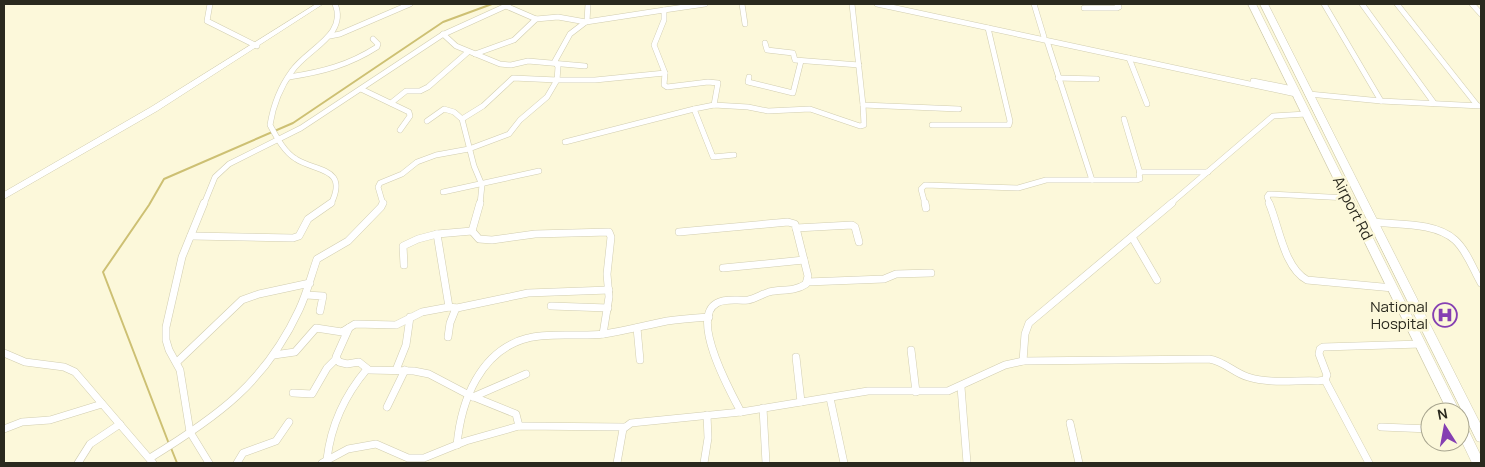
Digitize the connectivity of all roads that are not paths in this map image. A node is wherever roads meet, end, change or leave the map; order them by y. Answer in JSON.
{"nodes":[{"id":1,"x":210,"y":4,"type":"edge"},
{"id":2,"x":320,"y":4,"type":"edge"},
{"id":3,"x":335,"y":4,"type":"edge"},
{"id":4,"x":410,"y":4,"type":"edge"},
{"id":5,"x":588,"y":4,"type":"edge"},
{"id":6,"x":705,"y":4,"type":"edge"},
{"id":7,"x":742,"y":4,"type":"edge"},
{"id":8,"x":852,"y":4,"type":"edge"},
{"id":9,"x":877,"y":4,"type":"edge"},
{"id":10,"x":895,"y":4,"type":"edge"},
{"id":11,"x":1034,"y":4,"type":"edge"},
{"id":12,"x":1117,"y":4,"type":"edge"},
{"id":13,"x":1252,"y":4,"type":"edge"},
{"id":14,"x":1264,"y":4,"type":"edge"},
{"id":15,"x":1324,"y":4,"type":"edge"},
{"id":16,"x":1362,"y":4,"type":"edge"},
{"id":17,"x":1397,"y":4,"type":"edge"},
{"id":18,"x":1472,"y":4,"type":"edge"},
{"id":19,"x":508,"y":5,"type":"edge"},
{"id":20,"x":685,"y":5,"type":"edge"},
{"id":21,"x":904,"y":5,"type":"edge"},
{"id":22,"x":1084,"y":8,"type":"dead end"},
{"id":23,"x":664,"y":10,"type":"junction"},
{"id":24,"x":1481,"y":14,"type":"edge"},
{"id":25,"x":536,"y":19,"type":"junction"},
{"id":26,"x":586,"y":22,"type":"junction"},
{"id":27,"x":746,"y":24,"type":"dead end"},
{"id":28,"x":988,"y":28,"type":"junction"},
{"id":29,"x":443,"y":34,"type":"junction"},
{"id":30,"x":330,"y":36,"type":"junction"},
{"id":31,"x":373,"y":38,"type":"dead end"},
{"id":32,"x":1046,"y":39,"type":"junction"},
{"id":33,"x":765,"y":43,"type":"dead end"},
{"id":34,"x":257,"y":46,"type":"junction"},
{"id":35,"x":468,"y":52,"type":"junction"},
{"id":36,"x":475,"y":54,"type":"junction"},
{"id":37,"x":1129,"y":58,"type":"junction"},
{"id":38,"x":801,"y":61,"type":"junction"},
{"id":39,"x":555,"y":63,"type":"junction"},
{"id":40,"x":859,"y":65,"type":"junction"},
{"id":41,"x":585,"y":66,"type":"dead end"},
{"id":42,"x":665,"y":73,"type":"junction"},
{"id":43,"x":289,"y":77,"type":"junction"},
{"id":44,"x":748,"y":77,"type":"dead end"},
{"id":45,"x":1058,"y":78,"type":"junction"},
{"id":46,"x":1097,"y":79,"type":"dead end"},
{"id":47,"x":557,"y":80,"type":"junction"},
{"id":48,"x":361,"y":89,"type":"junction"},
{"id":49,"x":1294,"y":91,"type":"junction"},
{"id":50,"x":1309,"y":94,"type":"junction"},
{"id":51,"x":1381,"y":101,"type":"junction"},
{"id":52,"x":390,"y":103,"type":"junction"},
{"id":53,"x":1434,"y":103,"type":"junction"},
{"id":54,"x":1147,"y":104,"type":"dead end"},
{"id":55,"x":714,"y":105,"type":"junction"},
{"id":56,"x":863,"y":105,"type":"junction"},
{"id":57,"x":1479,"y":106,"type":"edge"},
{"id":58,"x":694,"y":109,"type":"junction"},
{"id":59,"x":959,"y":109,"type":"dead end"},
{"id":60,"x":1306,"y":114,"type":"junction"},
{"id":61,"x":462,"y":119,"type":"junction"},
{"id":62,"x":1124,"y":119,"type":"dead end"},
{"id":63,"x":427,"y":121,"type":"dead end"},
{"id":64,"x":932,"y":125,"type":"dead end"},
{"id":65,"x":400,"y":130,"type":"dead end"},
{"id":66,"x":278,"y":139,"type":"junction"},
{"id":67,"x":565,"y":142,"type":"dead end"},
{"id":68,"x":469,"y":149,"type":"junction"},
{"id":69,"x":734,"y":155,"type":"dead end"},
{"id":70,"x":539,"y":170,"type":"dead end"},
{"id":71,"x":1208,"y":172,"type":"junction"},
{"id":72,"x":1140,"y":173,"type":"junction"},
{"id":73,"x":1092,"y":180,"type":"junction"},
{"id":74,"x":482,"y":185,"type":"junction"},
{"id":75,"x":443,"y":192,"type":"dead end"},
{"id":76,"x":4,"y":196,"type":"edge"},
{"id":77,"x":1348,"y":198,"type":"junction"},
{"id":78,"x":926,"y":208,"type":"dead end"},
{"id":79,"x":1373,"y":222,"type":"junction"},
{"id":80,"x":796,"y":228,"type":"junction"},
{"id":81,"x":472,"y":232,"type":"junction"},
{"id":82,"x":679,"y":232,"type":"dead end"},
{"id":83,"x":437,"y":234,"type":"junction"},
{"id":84,"x":191,"y":236,"type":"junction"},
{"id":85,"x":1132,"y":236,"type":"junction"},
{"id":86,"x":859,"y":242,"type":"dead end"},
{"id":87,"x":804,"y":260,"type":"junction"},
{"id":88,"x":404,"y":265,"type":"dead end"},
{"id":89,"x":723,"y":268,"type":"dead end"},
{"id":90,"x":931,"y":273,"type":"dead end"},
{"id":91,"x":1157,"y":280,"type":"dead end"},
{"id":92,"x":807,"y":282,"type":"junction"},
{"id":93,"x":1481,"y":283,"type":"edge"},
{"id":94,"x":310,"y":284,"type":"junction"},
{"id":95,"x":1393,"y":288,"type":"junction"},
{"id":96,"x":609,"y":290,"type":"junction"},
{"id":97,"x":306,"y":295,"type":"junction"},
{"id":98,"x":551,"y":306,"type":"dead end"},
{"id":99,"x":452,"y":307,"type":"junction"},
{"id":100,"x":608,"y":308,"type":"junction"},
{"id":101,"x":320,"y":311,"type":"dead end"},
{"id":102,"x":410,"y":317,"type":"junction"},
{"id":103,"x":709,"y":317,"type":"junction"},
{"id":104,"x":349,"y":328,"type":"junction"},
{"id":105,"x":637,"y":328,"type":"junction"},
{"id":106,"x":603,"y":334,"type":"junction"},
{"id":107,"x":448,"y":336,"type":"dead end"},
{"id":108,"x":1421,"y":344,"type":"junction"},
{"id":109,"x":911,"y":350,"type":"dead end"},
{"id":110,"x":274,"y":355,"type":"junction"},
{"id":111,"x":6,"y":356,"type":"edge"},
{"id":112,"x":796,"y":357,"type":"dead end"},
{"id":113,"x":336,"y":359,"type":"junction"},
{"id":114,"x":640,"y":360,"type":"dead end"},
{"id":115,"x":1023,"y":361,"type":"junction"},
{"id":116,"x":177,"y":362,"type":"junction"},
{"id":117,"x":366,"y":369,"type":"junction"},
{"id":118,"x":396,"y":370,"type":"junction"},
{"id":119,"x":405,"y":370,"type":"junction"},
{"id":120,"x":526,"y":374,"type":"dead end"},
{"id":121,"x":1325,"y":380,"type":"junction"},
{"id":122,"x":961,"y":387,"type":"junction"},
{"id":123,"x":916,"y":392,"type":"junction"},
{"id":124,"x":293,"y":393,"type":"dead end"},
{"id":125,"x":471,"y":396,"type":"junction"},
{"id":126,"x":830,"y":398,"type":"junction"},
{"id":127,"x":801,"y":402,"type":"junction"},
{"id":128,"x":1449,"y":402,"type":"edge"},
{"id":129,"x":102,"y":404,"type":"junction"},
{"id":130,"x":387,"y":407,"type":"dead end"},
{"id":131,"x":763,"y":408,"type":"junction"},
{"id":132,"x":741,"y":412,"type":"junction"},
{"id":133,"x":707,"y":415,"type":"junction"},
{"id":134,"x":289,"y":422,"type":"dead end"},
{"id":135,"x":120,"y":424,"type":"junction"},
{"id":136,"x":1070,"y":424,"type":"dead end"},
{"id":137,"x":520,"y":426,"type":"junction"},
{"id":138,"x":624,"y":427,"type":"junction"},
{"id":139,"x":1381,"y":427,"type":"dead end"},
{"id":140,"x":1420,"y":429,"type":"edge"},
{"id":141,"x":4,"y":430,"type":"edge"},
{"id":142,"x":186,"y":434,"type":"junction"},
{"id":143,"x":1481,"y":437,"type":"edge"},
{"id":144,"x":456,"y":445,"type":"junction"},
{"id":145,"x":1470,"y":447,"type":"edge"},
{"id":146,"x":152,"y":459,"type":"edge"},
{"id":147,"x":325,"y":461,"type":"edge"},
{"id":148,"x":78,"y":463,"type":"edge"},
{"id":149,"x":209,"y":463,"type":"edge"},
{"id":150,"x":237,"y":463,"type":"edge"},
{"id":151,"x":617,"y":463,"type":"edge"},
{"id":152,"x":704,"y":463,"type":"edge"},
{"id":153,"x":766,"y":463,"type":"edge"},
{"id":154,"x":844,"y":463,"type":"edge"},
{"id":155,"x":967,"y":463,"type":"edge"},
{"id":156,"x":1079,"y":463,"type":"edge"},
{"id":157,"x":1369,"y":463,"type":"edge"},
{"id":158,"x":1478,"y":463,"type":"edge"}],
"edges":[{"from":1,"to":34,"type":"street"},
{"from":2,"to":34,"type":"street"},
{"from":3,"to":30,"type":"street"},
{"from":4,"to":30,"type":"street"},
{"from":5,"to":26,"type":"street"},
{"from":6,"to":20,"type":"street"},
{"from":7,"to":27,"type":"street"},
{"from":8,"to":40,"type":"street"},
{"from":9,"to":28,"type":"street"},
{"from":10,"to":21,"type":"street"},
{"from":11,"to":32,"type":"street"},
{"from":12,"to":22,"type":"street"},
{"from":13,"to":49,"type":"main road","name":"Airport Rd"},
{"from":14,"to":50,"type":"main road"},
{"from":15,"to":51,"type":"street"},
{"from":16,"to":53,"type":"street"},
{"from":17,"to":57,"type":"street"},
{"from":18,"to":24,"type":"street"},
{"from":19,"to":25,"type":"street"},
{"from":19,"to":29,"type":"street"},
{"from":20,"to":23,"type":"street"},
{"from":21,"to":32,"type":"street"},
{"from":23,"to":26,"type":"street"},
{"from":23,"to":42,"type":"street"},
{"from":25,"to":26,"type":"street"},
{"from":25,"to":36,"type":"street"},
{"from":26,"to":39,"type":"street"},
{"from":28,"to":32,"type":"street"},
{"from":28,"to":64,"type":"street"},
{"from":29,"to":35,"type":"street"},
{"from":29,"to":48,"type":"street"},
{"from":30,"to":43,"type":"street"},
{"from":31,"to":43,"type":"street"},
{"from":32,"to":37,"type":"street"},
{"from":32,"to":45,"type":"street"},
{"from":32,"to":49,"type":"street"},
{"from":33,"to":38,"type":"street"},
{"from":34,"to":76,"type":"street"},
{"from":35,"to":36,"type":"street"},
{"from":35,"to":52,"type":"street"},
{"from":36,"to":39,"type":"street"},
{"from":37,"to":49,"type":"street"},
{"from":37,"to":54,"type":"street"},
{"from":38,"to":40,"type":"street"},
{"from":38,"to":44,"type":"street"},
{"from":39,"to":41,"type":"street"},
{"from":39,"to":47,"type":"street"},
{"from":40,"to":56,"type":"street"},
{"from":42,"to":47,"type":"street"},
{"from":42,"to":55,"type":"street"},
{"from":43,"to":66,"type":"street"},
{"from":45,"to":46,"type":"street"},
{"from":45,"to":73,"type":"street"},
{"from":47,"to":61,"type":"street"},
{"from":47,"to":68,"type":"street"},
{"from":48,"to":52,"type":"street"},
{"from":48,"to":66,"type":"street"},
{"from":49,"to":60,"type":"main road","name":"Airport Rd"},
{"from":50,"to":51,"type":"street"},
{"from":50,"to":79,"type":"main road"},
{"from":51,"to":53,"type":"street"},
{"from":52,"to":65,"type":"street"},
{"from":53,"to":57,"type":"street"},
{"from":55,"to":56,"type":"street"},
{"from":55,"to":58,"type":"street"},
{"from":56,"to":59,"type":"street"},
{"from":58,"to":67,"type":"street"},
{"from":58,"to":69,"type":"street"},
{"from":60,"to":71,"type":"street"},
{"from":60,"to":77,"type":"main road","name":"Airport Rd"},
{"from":61,"to":63,"type":"street"},
{"from":61,"to":68,"type":"street"},
{"from":62,"to":72,"type":"street"},
{"from":66,"to":84,"type":"street"},
{"from":66,"to":84,"type":"street"},
{"from":68,"to":74,"type":"street"},
{"from":68,"to":94,"type":"street"},
{"from":70,"to":74,"type":"street"},
{"from":71,"to":72,"type":"street"},
{"from":71,"to":85,"type":"street"},
{"from":72,"to":73,"type":"street"},
{"from":73,"to":78,"type":"street"},
{"from":74,"to":75,"type":"street"},
{"from":74,"to":81,"type":"street"},
{"from":77,"to":95,"type":"main road","name":"Airport Rd"},
{"from":77,"to":95,"type":"street"},
{"from":79,"to":93,"type":"street"},
{"from":79,"to":143,"type":"main road"},
{"from":80,"to":82,"type":"street"},
{"from":80,"to":86,"type":"street"},
{"from":80,"to":87,"type":"street"},
{"from":81,"to":83,"type":"street"},
{"from":81,"to":96,"type":"street"},
{"from":83,"to":88,"type":"street"},
{"from":83,"to":99,"type":"street"},
{"from":84,"to":116,"type":"street"},
{"from":85,"to":91,"type":"street"},
{"from":85,"to":115,"type":"street"},
{"from":87,"to":89,"type":"street"},
{"from":87,"to":92,"type":"street"},
{"from":90,"to":92,"type":"street"},
{"from":92,"to":103,"type":"street"},
{"from":94,"to":97,"type":"street"},
{"from":94,"to":116,"type":"street"},
{"from":95,"to":108,"type":"main road","name":"Airport Rd"},
{"from":96,"to":99,"type":"street"},
{"from":96,"to":100,"type":"street"},
{"from":97,"to":101,"type":"street"},
{"from":97,"to":110,"type":"street"},
{"from":98,"to":100,"type":"street"},
{"from":99,"to":102,"type":"street"},
{"from":99,"to":107,"type":"street"},
{"from":100,"to":106,"type":"street"},
{"from":102,"to":104,"type":"street"},
{"from":102,"to":118,"type":"street"},
{"from":103,"to":105,"type":"street"},
{"from":103,"to":132,"type":"street"},
{"from":104,"to":110,"type":"street"},
{"from":104,"to":113,"type":"street"},
{"from":105,"to":106,"type":"street"},
{"from":105,"to":114,"type":"street"},
{"from":106,"to":125,"type":"street"},
{"from":108,"to":121,"type":"street"},
{"from":108,"to":128,"type":"main road","name":"Airport Rd"},
{"from":109,"to":123,"type":"street"},
{"from":110,"to":142,"type":"street"},
{"from":111,"to":129,"type":"street"},
{"from":112,"to":127,"type":"street"},
{"from":113,"to":117,"type":"street"},
{"from":113,"to":124,"type":"street"},
{"from":115,"to":121,"type":"street"},
{"from":115,"to":122,"type":"street"},
{"from":116,"to":142,"type":"street"},
{"from":117,"to":118,"type":"street"},
{"from":117,"to":147,"type":"street"},
{"from":118,"to":119,"type":"street"},
{"from":119,"to":125,"type":"street"},
{"from":119,"to":130,"type":"street"},
{"from":120,"to":125,"type":"street"},
{"from":121,"to":157,"type":"street"},
{"from":122,"to":123,"type":"street"},
{"from":122,"to":155,"type":"street"},
{"from":123,"to":126,"type":"street"},
{"from":125,"to":137,"type":"street"},
{"from":125,"to":144,"type":"street"},
{"from":126,"to":127,"type":"street"},
{"from":126,"to":154,"type":"street"},
{"from":127,"to":131,"type":"street"},
{"from":129,"to":135,"type":"street"},
{"from":129,"to":141,"type":"street"},
{"from":131,"to":132,"type":"street"},
{"from":131,"to":153,"type":"street"},
{"from":132,"to":133,"type":"street"},
{"from":133,"to":138,"type":"street"},
{"from":133,"to":152,"type":"street"},
{"from":134,"to":150,"type":"street"},
{"from":135,"to":146,"type":"street"},
{"from":135,"to":148,"type":"street"},
{"from":136,"to":156,"type":"street"},
{"from":137,"to":138,"type":"street"},
{"from":137,"to":144,"type":"street"},
{"from":138,"to":151,"type":"street"},
{"from":139,"to":140,"type":"street"},
{"from":142,"to":146,"type":"street"},
{"from":142,"to":149,"type":"street"},
{"from":144,"to":147,"type":"street"},
{"from":145,"to":158,"type":"main road"}]}
